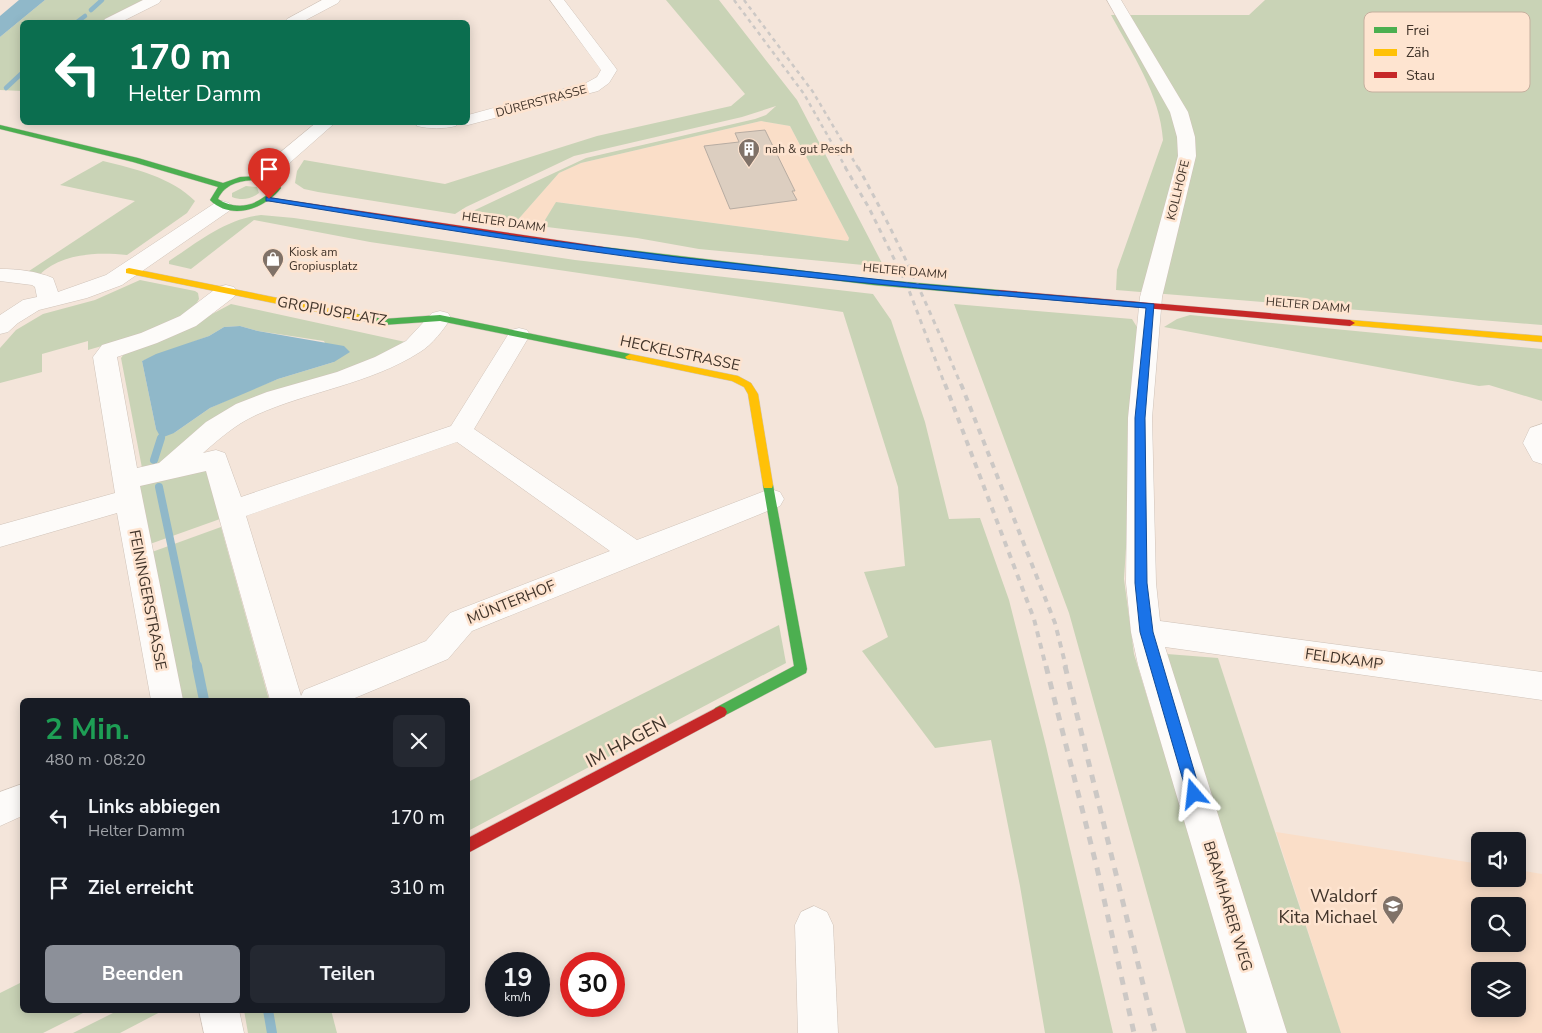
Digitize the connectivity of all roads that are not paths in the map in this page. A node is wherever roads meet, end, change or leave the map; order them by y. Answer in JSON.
{"nodes":[{"id":1,"x":154,"y":0,"type":"edge"},
{"id":2,"x":333,"y":0,"type":"edge"},
{"id":3,"x":557,"y":0,"type":"edge"},
{"id":4,"x":1114,"y":0,"type":"edge"},
{"id":5,"x":114,"y":20,"type":"edge"},
{"id":6,"x":296,"y":20,"type":"edge"},
{"id":7,"x":470,"y":119,"type":"edge"},
{"id":8,"x":324,"y":125,"type":"edge"},
{"id":9,"x":0,"y":127,"type":"edge"},
{"id":10,"x":261,"y":178,"type":"junction"},
{"id":11,"x":224,"y":186,"type":"junction"},
{"id":12,"x":269,"y":199,"type":"junction"},
{"id":13,"x":222,"y":207,"type":"junction"},
{"id":14,"x":129,"y":271,"type":"junction"},
{"id":15,"x":0,"y":275,"type":"edge"},
{"id":16,"x":226,"y":292,"type":"junction"},
{"id":17,"x":49,"y":299,"type":"junction"},
{"id":18,"x":1151,"y":306,"type":"junction"},
{"id":19,"x":440,"y":318,"type":"junction"},
{"id":20,"x":0,"y":327,"type":"edge"},
{"id":21,"x":519,"y":335,"type":"junction"},
{"id":22,"x":1542,"y":339,"type":"edge"},
{"id":23,"x":460,"y":432,"type":"junction"},
{"id":24,"x":1542,"y":433,"type":"edge"},
{"id":25,"x":1542,"y":455,"type":"edge"},
{"id":26,"x":168,"y":469,"type":"junction"},
{"id":27,"x":129,"y":490,"type":"junction"},
{"id":28,"x":770,"y":500,"type":"junction"},
{"id":29,"x":232,"y":511,"type":"junction"},
{"id":30,"x":0,"y":536,"type":"edge"},
{"id":31,"x":634,"y":553,"type":"junction"},
{"id":32,"x":1146,"y":632,"type":"junction"},
{"id":33,"x":802,"y":669,"type":"joint"},
{"id":34,"x":1542,"y":686,"type":"edge"},
{"id":35,"x":167,"y":698,"type":"edge"},
{"id":36,"x":285,"y":698,"type":"edge"},
{"id":37,"x":320,"y":698,"type":"edge"},
{"id":38,"x":20,"y":801,"type":"edge"},
{"id":39,"x":0,"y":809,"type":"edge"},
{"id":40,"x":470,"y":845,"type":"edge"},
{"id":41,"x":814,"y":925,"type":"dead end"},
{"id":42,"x":220,"y":1013,"type":"edge"},
{"id":43,"x":224,"y":1033,"type":"edge"},
{"id":44,"x":818,"y":1033,"type":"edge"},
{"id":45,"x":1267,"y":1033,"type":"edge"}],
"edges":[{"from":1,"to":5,"type":"street"},
{"from":2,"to":6,"type":"street"},
{"from":3,"to":7,"type":"street","name":"DÜRERSTRASSE"},
{"from":4,"to":18,"type":"street","name":"KOLLHOFE"},
{"from":8,"to":10,"type":"street"},
{"from":9,"to":11,"type":"street"},
{"from":10,"to":11,"type":"street"},
{"from":10,"to":12,"type":"street"},
{"from":11,"to":13,"type":"street"},
{"from":12,"to":13,"type":"street"},
{"from":12,"to":18,"type":"street","name":"HELTER DAMM"},
{"from":13,"to":14,"type":"street"},
{"from":14,"to":16,"type":"street","name":"GROPIUSPLATZ"},
{"from":14,"to":17,"type":"street"},
{"from":15,"to":17,"type":"street"},
{"from":16,"to":19,"type":"street","name":"GROPIUSPLATZ"},
{"from":16,"to":27,"type":"street"},
{"from":17,"to":20,"type":"street"},
{"from":18,"to":22,"type":"street","name":"HELTER DAMM"},
{"from":18,"to":32,"type":"street","name":"BRAMHARER WEG"},
{"from":19,"to":21,"type":"street","name":"HECKELSTRASSE"},
{"from":19,"to":26,"type":"street"},
{"from":21,"to":23,"type":"street"},
{"from":21,"to":28,"type":"street","name":"HECKELSTRASSE"},
{"from":23,"to":29,"type":"street"},
{"from":23,"to":31,"type":"street"},
{"from":24,"to":25,"type":"street"},
{"from":26,"to":27,"type":"street"},
{"from":26,"to":29,"type":"street"},
{"from":27,"to":30,"type":"street"},
{"from":27,"to":35,"type":"street","name":"FEININGERSTRASSE"},
{"from":28,"to":31,"type":"street","name":"MÜNTERHOF"},
{"from":28,"to":33,"type":"street","name":"HECKELSTRASSE"},
{"from":29,"to":36,"type":"street"},
{"from":31,"to":37,"type":"street","name":"MÜNTERHOF"},
{"from":32,"to":34,"type":"street","name":"FELDKAMP"},
{"from":32,"to":45,"type":"street","name":"BRAMHARER WEG"},
{"from":33,"to":40,"type":"street","name":"IM HAGEN"},
{"from":38,"to":39,"type":"street"},
{"from":41,"to":44,"type":"street"},
{"from":42,"to":43,"type":"street"}]}
